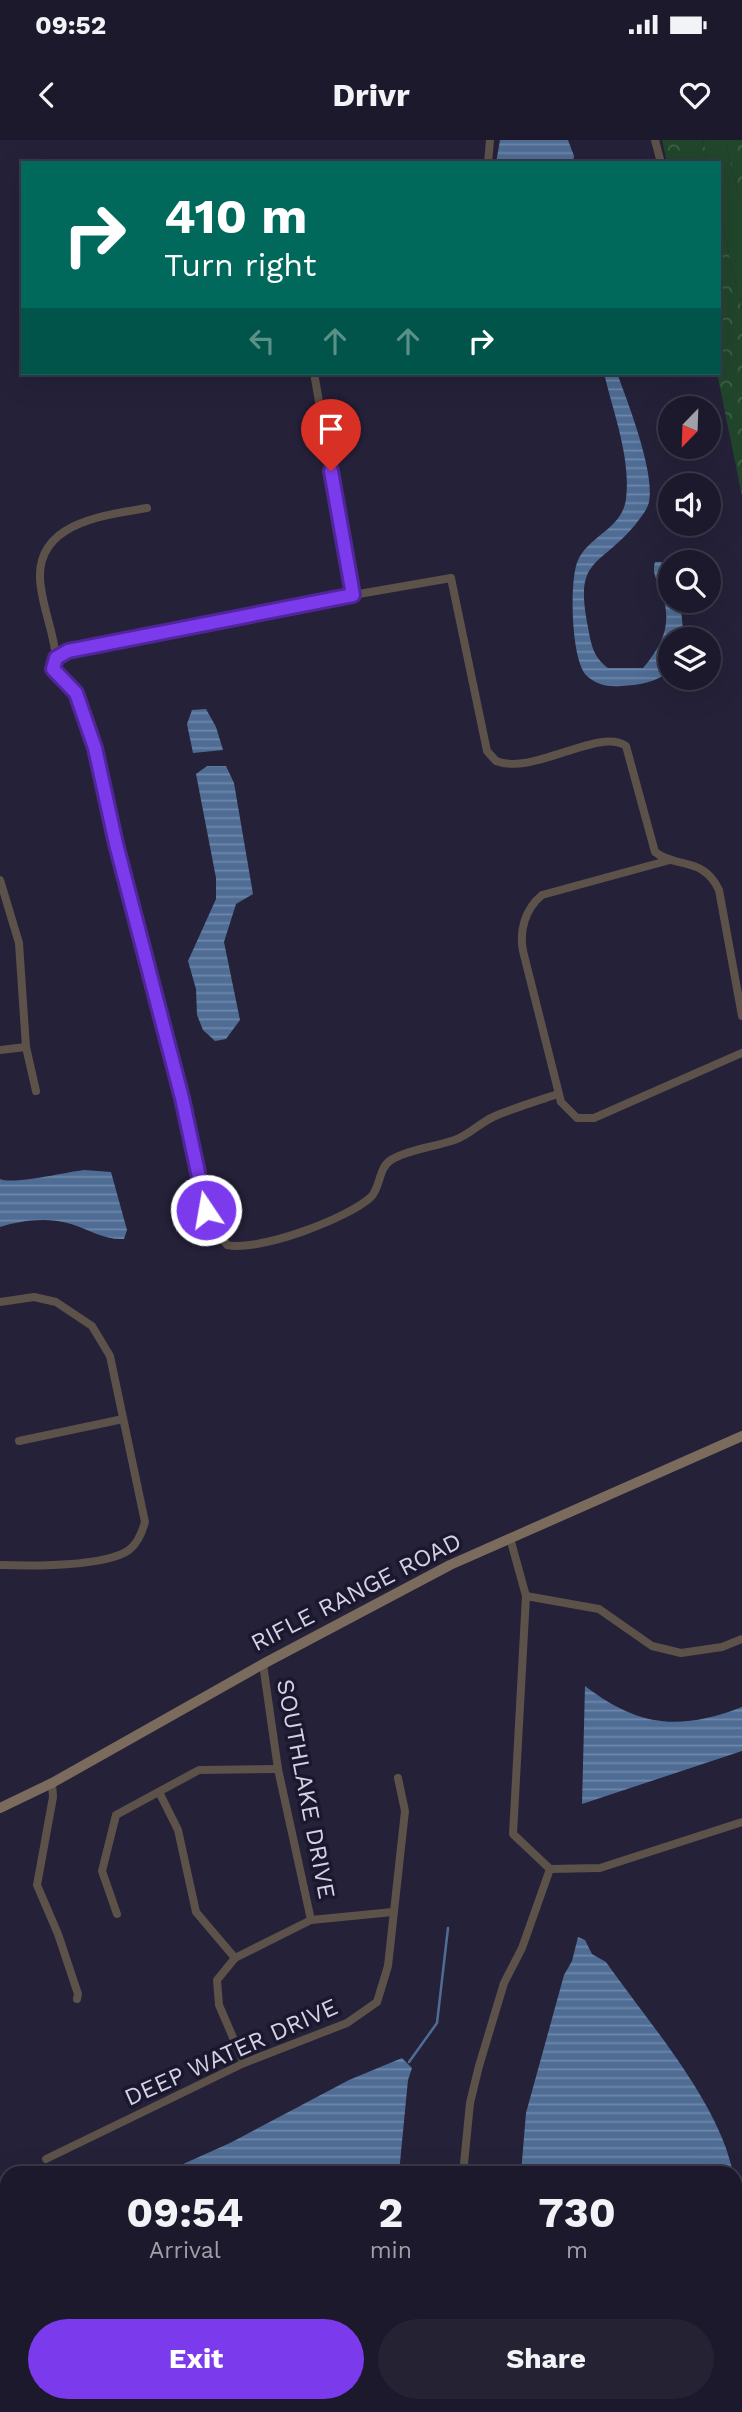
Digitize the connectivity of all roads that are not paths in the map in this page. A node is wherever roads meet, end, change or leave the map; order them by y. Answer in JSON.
{"nodes":[{"id":1,"x":490,"y":140,"type":"edge"},
{"id":2,"x":655,"y":140,"type":"edge"},
{"id":3,"x":488,"y":161,"type":"edge"},
{"id":4,"x":660,"y":161,"type":"edge"},
{"id":5,"x":314,"y":375,"type":"edge"},
{"id":6,"x":147,"y":508,"type":"dead end"},
{"id":7,"x":353,"y":595,"type":"junction"},
{"id":8,"x":56,"y":658,"type":"junction"},
{"id":9,"x":673,"y":859,"type":"junction"},
{"id":10,"x":0,"y":880,"type":"edge"},
{"id":11,"x":742,"y":1016,"type":"edge"},
{"id":12,"x":26,"y":1047,"type":"junction"},
{"id":13,"x":0,"y":1050,"type":"edge"},
{"id":14,"x":742,"y":1053,"type":"edge"},
{"id":15,"x":36,"y":1091,"type":"dead end"},
{"id":16,"x":558,"y":1094,"type":"junction"},
{"id":17,"x":0,"y":1303,"type":"edge"},
{"id":18,"x":123,"y":1419,"type":"junction"},
{"id":19,"x":742,"y":1436,"type":"edge"},
{"id":20,"x":19,"y":1441,"type":"dead end"},
{"id":21,"x":510,"y":1538,"type":"junction"},
{"id":22,"x":0,"y":1565,"type":"edge"},
{"id":23,"x":526,"y":1596,"type":"junction"},
{"id":24,"x":742,"y":1639,"type":"edge"},
{"id":25,"x":263,"y":1664,"type":"junction"},
{"id":26,"x":278,"y":1769,"type":"junction"},
{"id":27,"x":398,"y":1777,"type":"dead end"},
{"id":28,"x":52,"y":1783,"type":"junction"},
{"id":29,"x":159,"y":1793,"type":"junction"},
{"id":30,"x":0,"y":1808,"type":"edge"},
{"id":31,"x":742,"y":1822,"type":"edge"},
{"id":32,"x":550,"y":1868,"type":"junction"},
{"id":33,"x":393,"y":1912,"type":"junction"},
{"id":34,"x":117,"y":1914,"type":"dead end"},
{"id":35,"x":311,"y":1920,"type":"junction"},
{"id":36,"x":235,"y":1958,"type":"junction"},
{"id":37,"x":77,"y":2000,"type":"dead end"},
{"id":38,"x":244,"y":2063,"type":"junction"},
{"id":39,"x":46,"y":2159,"type":"dead end"},
{"id":40,"x":464,"y":2166,"type":"edge"}],
"edges":[{"from":1,"to":3,"type":"street"},
{"from":2,"to":4,"type":"street"},
{"from":5,"to":7,"type":"street"},
{"from":6,"to":8,"type":"street"},
{"from":7,"to":8,"type":"street"},
{"from":7,"to":9,"type":"street"},
{"from":8,"to":16,"type":"street"},
{"from":9,"to":11,"type":"street"},
{"from":9,"to":16,"type":"street"},
{"from":10,"to":12,"type":"street"},
{"from":12,"to":13,"type":"street"},
{"from":12,"to":15,"type":"street"},
{"from":14,"to":16,"type":"street"},
{"from":17,"to":18,"type":"street"},
{"from":18,"to":20,"type":"street"},
{"from":18,"to":22,"type":"street"},
{"from":19,"to":21,"type":"main road","name":"RIFLE RANGE ROAD"},
{"from":21,"to":23,"type":"street"},
{"from":21,"to":25,"type":"main road","name":"RIFLE RANGE ROAD"},
{"from":23,"to":24,"type":"street"},
{"from":23,"to":32,"type":"street"},
{"from":25,"to":26,"type":"street","name":"SOUTHLAKE DRIVE"},
{"from":25,"to":28,"type":"main road","name":"RIFLE RANGE ROAD"},
{"from":26,"to":29,"type":"street"},
{"from":26,"to":35,"type":"street","name":"SOUTHLAKE DRIVE"},
{"from":27,"to":33,"type":"street","name":"DEEP WATER DRIVE"},
{"from":28,"to":30,"type":"main road","name":"RIFLE RANGE ROAD"},
{"from":28,"to":37,"type":"street"},
{"from":29,"to":34,"type":"street"},
{"from":29,"to":36,"type":"street"},
{"from":31,"to":32,"type":"street"},
{"from":32,"to":40,"type":"street"},
{"from":33,"to":35,"type":"street","name":"SOUTHLAKE DRIVE"},
{"from":33,"to":38,"type":"street","name":"DEEP WATER DRIVE"},
{"from":35,"to":36,"type":"street","name":"SOUTHLAKE DRIVE"},
{"from":36,"to":38,"type":"street"},
{"from":38,"to":39,"type":"street","name":"DEEP WATER DRIVE"}]}
